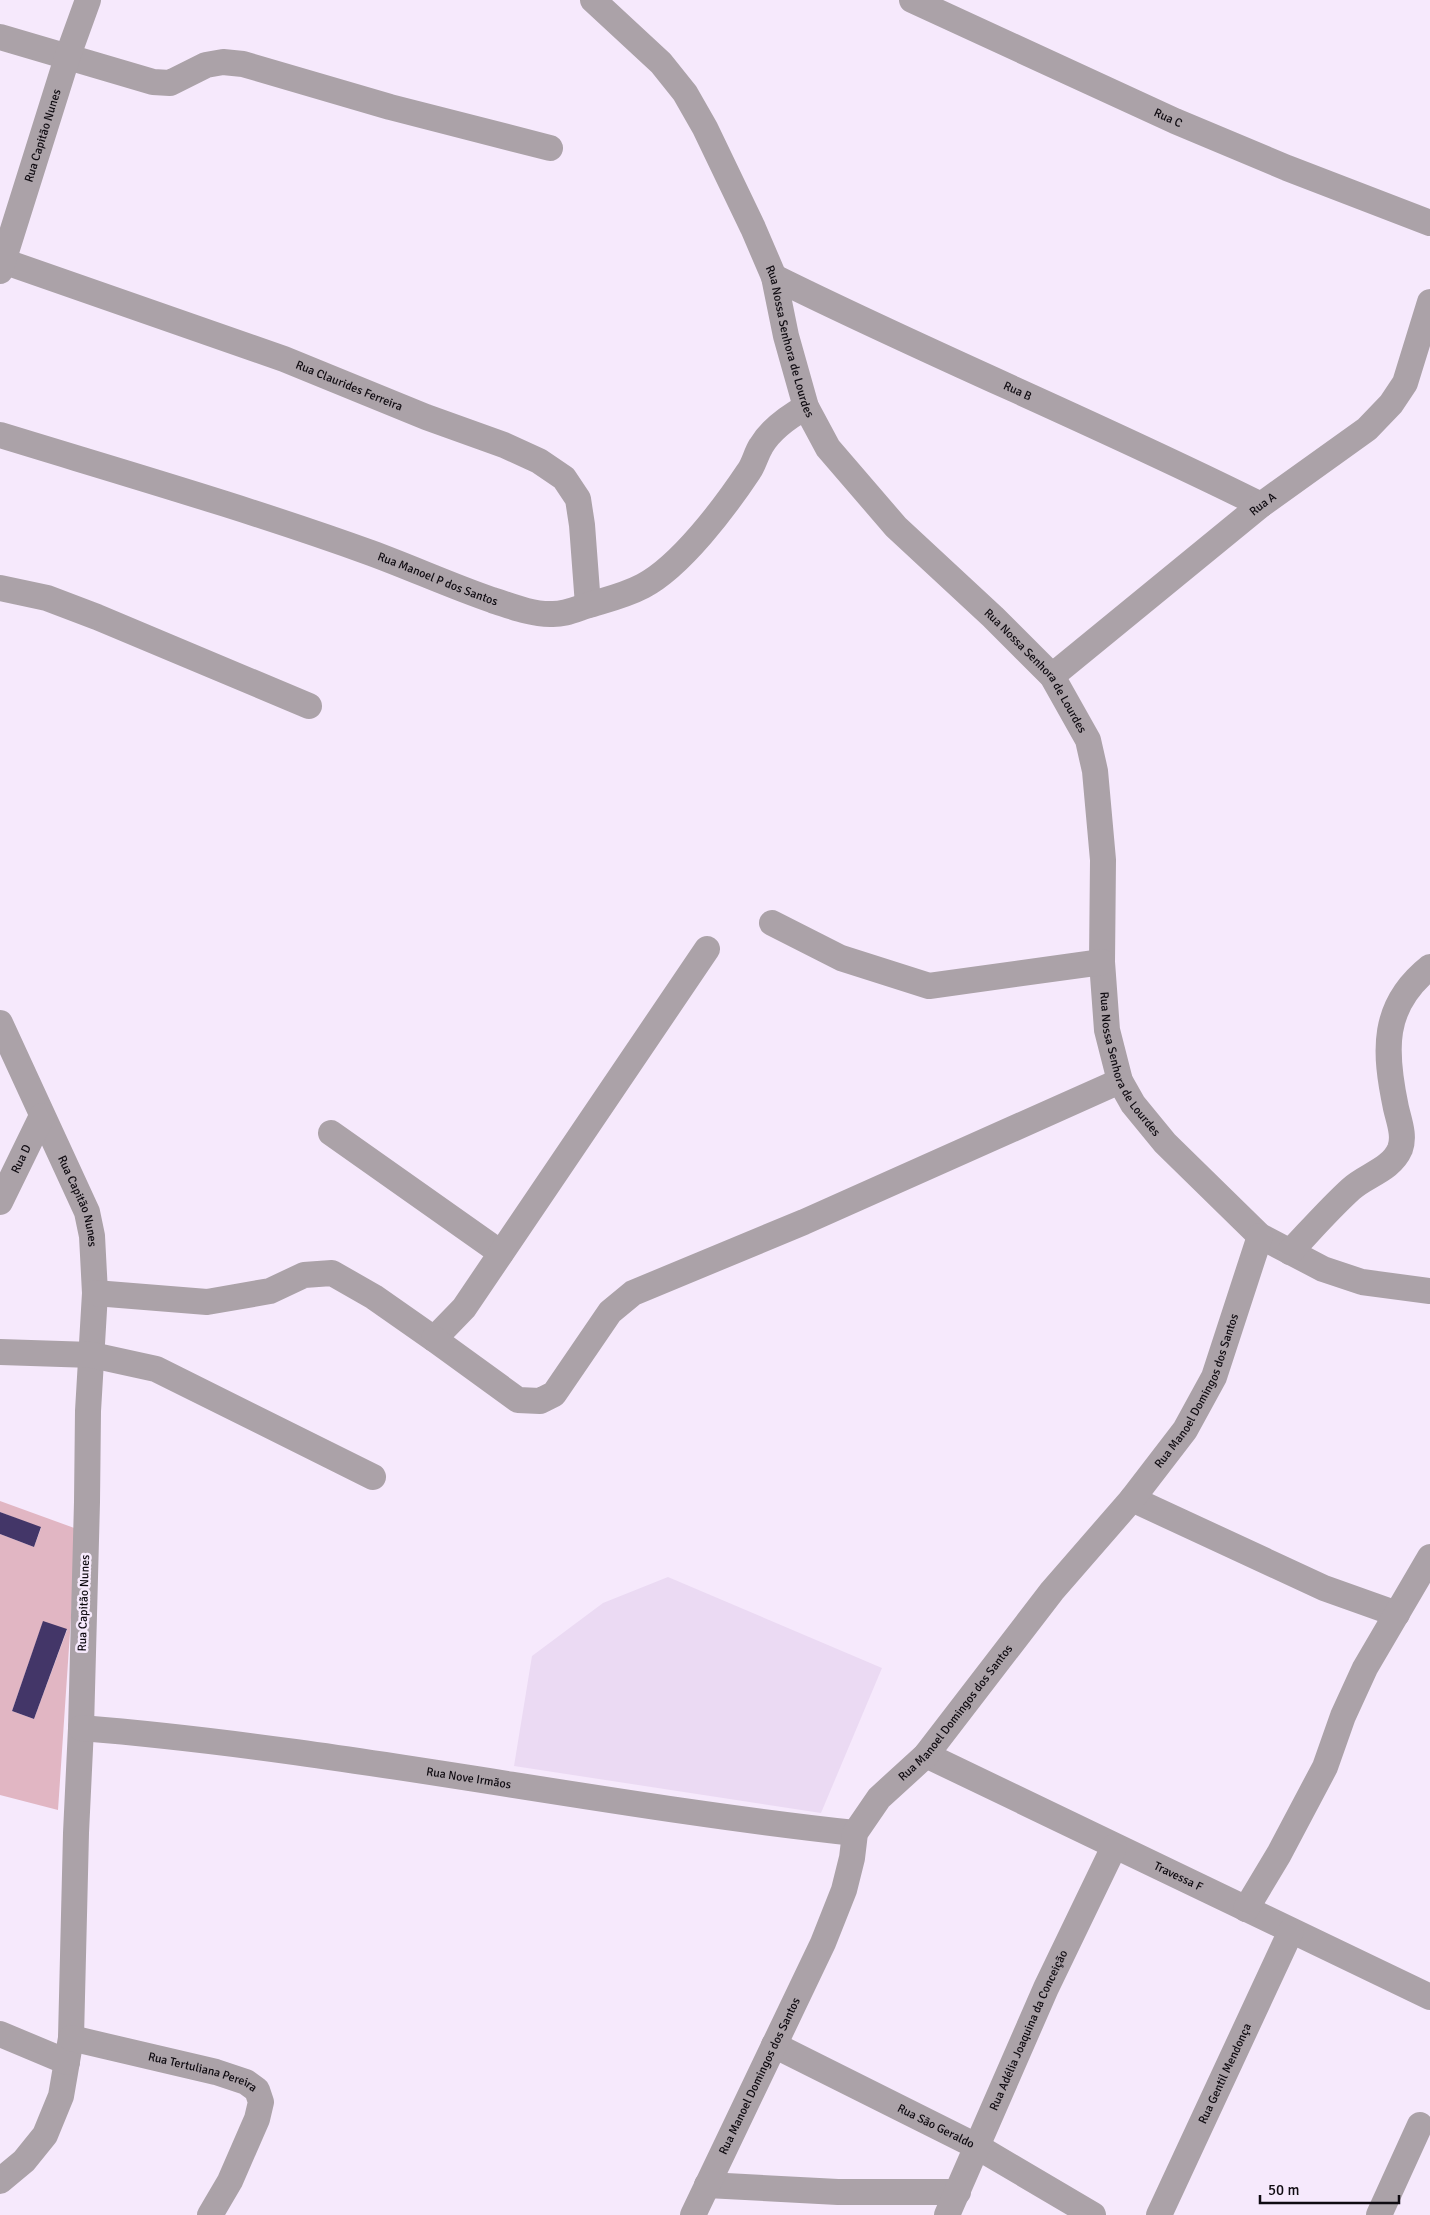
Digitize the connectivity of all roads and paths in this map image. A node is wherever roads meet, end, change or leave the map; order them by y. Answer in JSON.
{"nodes":[{"id":1,"x":88,"y":0,"type":"edge"},
{"id":2,"x":593,"y":0,"type":"edge"},
{"id":3,"x":912,"y":0,"type":"edge"},
{"id":4,"x":0,"y":37,"type":"edge"},
{"id":5,"x":67,"y":58,"type":"junction"},
{"id":6,"x":550,"y":148,"type":"dead end"},
{"id":7,"x":8,"y":221,"type":"edge"},
{"id":8,"x":1430,"y":223,"type":"edge"},
{"id":9,"x":2,"y":266,"type":"edge"},
{"id":10,"x":774,"y":277,"type":"junction"},
{"id":11,"x":1430,"y":302,"type":"edge"},
{"id":12,"x":806,"y":407,"type":"junction"},
{"id":13,"x":0,"y":435,"type":"edge"},
{"id":14,"x":1261,"y":505,"type":"junction"},
{"id":15,"x":0,"y":588,"type":"edge"},
{"id":16,"x":588,"y":605,"type":"junction"},
{"id":17,"x":1052,"y":676,"type":"junction"},
{"id":18,"x":309,"y":706,"type":"dead end"},
{"id":19,"x":772,"y":923,"type":"dead end"},
{"id":20,"x":707,"y":949,"type":"dead end"},
{"id":21,"x":1102,"y":962,"type":"junction"},
{"id":22,"x":1430,"y":967,"type":"edge"},
{"id":23,"x":0,"y":1023,"type":"edge"},
{"id":24,"x":1120,"y":1081,"type":"junction"},
{"id":25,"x":42,"y":1116,"type":"junction"},
{"id":26,"x":332,"y":1133,"type":"dead end"},
{"id":27,"x":3,"y":1186,"type":"edge"},
{"id":28,"x":1260,"y":1236,"type":"junction"},
{"id":29,"x":1290,"y":1252,"type":"junction"},
{"id":30,"x":501,"y":1253,"type":"junction"},
{"id":31,"x":1430,"y":1291,"type":"edge"},
{"id":32,"x":95,"y":1293,"type":"junction"},
{"id":33,"x":434,"y":1339,"type":"junction"},
{"id":34,"x":0,"y":1352,"type":"edge"},
{"id":35,"x":92,"y":1355,"type":"junction"},
{"id":36,"x":373,"y":1478,"type":"dead end"},
{"id":37,"x":1132,"y":1499,"type":"junction"},
{"id":38,"x":1430,"y":1557,"type":"edge"},
{"id":39,"x":1397,"y":1614,"type":"junction"},
{"id":40,"x":81,"y":1728,"type":"junction"},
{"id":41,"x":926,"y":1755,"type":"junction"},
{"id":42,"x":855,"y":1833,"type":"junction"},
{"id":43,"x":1114,"y":1847,"type":"junction"},
{"id":44,"x":1246,"y":1909,"type":"junction"},
{"id":45,"x":1291,"y":1931,"type":"junction"},
{"id":46,"x":1430,"y":1997,"type":"edge"},
{"id":47,"x":0,"y":2034,"type":"edge"},
{"id":48,"x":774,"y":2045,"type":"junction"},
{"id":49,"x":69,"y":2050,"type":"junction"},
{"id":50,"x":1420,"y":2126,"type":"dead end"},
{"id":51,"x":976,"y":2146,"type":"junction"},
{"id":52,"x":0,"y":2181,"type":"edge"},
{"id":53,"x":707,"y":2185,"type":"junction"},
{"id":54,"x":952,"y":2204,"type":"edge"},
{"id":55,"x":210,"y":2215,"type":"edge"},
{"id":56,"x":693,"y":2215,"type":"edge"},
{"id":57,"x":1093,"y":2215,"type":"edge"},
{"id":58,"x":1159,"y":2215,"type":"edge"},
{"id":59,"x":1379,"y":2215,"type":"edge"}],
"edges":[{"from":1,"to":5,"type":"street","name":"Rua Capitão Nunes"},
{"from":2,"to":10,"type":"street","name":"Rua Nossa Senhora de Lourdes"},
{"from":3,"to":8,"type":"street","name":"Rua C"},
{"from":4,"to":5,"type":"street"},
{"from":5,"to":6,"type":"street"},
{"from":5,"to":7,"type":"street","name":"Rua Capitão Nunes"},
{"from":7,"to":9,"type":"street","name":"Rua Capitão Nunes"},
{"from":9,"to":16,"type":"street","name":"Rua Claurides Ferreira"},
{"from":10,"to":12,"type":"street","name":"Rua Nossa Senhora de Lourdes"},
{"from":10,"to":14,"type":"street","name":"Rua B"},
{"from":11,"to":14,"type":"street","name":"Rua A"},
{"from":12,"to":16,"type":"street","name":"Rua Manoel P dos Santos"},
{"from":12,"to":17,"type":"street","name":"Rua Nossa Senhora de Lourdes"},
{"from":13,"to":16,"type":"street","name":"Rua Manoel P dos Santos"},
{"from":14,"to":17,"type":"street","name":"Rua A"},
{"from":15,"to":18,"type":"street"},
{"from":17,"to":21,"type":"street","name":"Rua Nossa Senhora de Lourdes"},
{"from":19,"to":21,"type":"street"},
{"from":20,"to":30,"type":"street"},
{"from":21,"to":24,"type":"street","name":"Rua Nossa Senhora de Lourdes"},
{"from":22,"to":29,"type":"street"},
{"from":23,"to":25,"type":"street","name":"Rua Capitão Nunes"},
{"from":24,"to":28,"type":"street","name":"Rua Nossa Senhora de Lourdes"},
{"from":24,"to":33,"type":"street"},
{"from":25,"to":27,"type":"street","name":"Rua D"},
{"from":25,"to":32,"type":"street","name":"Rua Capitão Nunes"},
{"from":26,"to":30,"type":"street"},
{"from":28,"to":29,"type":"street","name":"Rua Nossa Senhora de Lourdes"},
{"from":28,"to":37,"type":"street","name":"Rua Manoel Domingos dos Santos"},
{"from":29,"to":31,"type":"street","name":"Rua Nossa Senhora de Lourdes"},
{"from":30,"to":33,"type":"street"},
{"from":32,"to":33,"type":"street"},
{"from":32,"to":35,"type":"street","name":"Rua Capitão Nunes"},
{"from":34,"to":35,"type":"street"},
{"from":35,"to":36,"type":"street"},
{"from":35,"to":40,"type":"street","name":"Rua Capitão Nunes"},
{"from":37,"to":39,"type":"street"},
{"from":37,"to":41,"type":"street","name":"Rua Manoel Domingos dos Santos"},
{"from":38,"to":39,"type":"street"},
{"from":39,"to":44,"type":"street"},
{"from":40,"to":42,"type":"street","name":"Rua Nove Irmãos"},
{"from":40,"to":49,"type":"street","name":"Rua Capitão Nunes"},
{"from":41,"to":42,"type":"street","name":"Rua Manoel Domingos dos Santos"},
{"from":41,"to":43,"type":"street","name":"Travessa F"},
{"from":42,"to":48,"type":"street","name":"Rua Manoel Domingos dos Santos"},
{"from":43,"to":44,"type":"street","name":"Travessa F"},
{"from":43,"to":51,"type":"street","name":"Rua Adélia Joaquina da Conceição"},
{"from":44,"to":45,"type":"street","name":"Travessa F"},
{"from":45,"to":46,"type":"street","name":"Travessa F"},
{"from":45,"to":58,"type":"street","name":"Rua Gentil Mendonça"},
{"from":47,"to":49,"type":"street","name":"Rua Tertuliana Pereira"},
{"from":48,"to":51,"type":"street","name":"Rua São Geraldo"},
{"from":48,"to":53,"type":"street","name":"Rua Manoel Domingos dos Santos"},
{"from":49,"to":52,"type":"street","name":"Rua Capitão Nunes"},
{"from":49,"to":55,"type":"street","name":"Rua Tertuliana Pereira"},
{"from":50,"to":59,"type":"street"},
{"from":51,"to":54,"type":"street","name":"Rua Adélia Joaquina da Conceição"},
{"from":51,"to":57,"type":"street","name":"Rua São Geraldo"},
{"from":53,"to":54,"type":"street"},
{"from":53,"to":56,"type":"street","name":"Rua Manoel Domingos dos Santos"}]}
